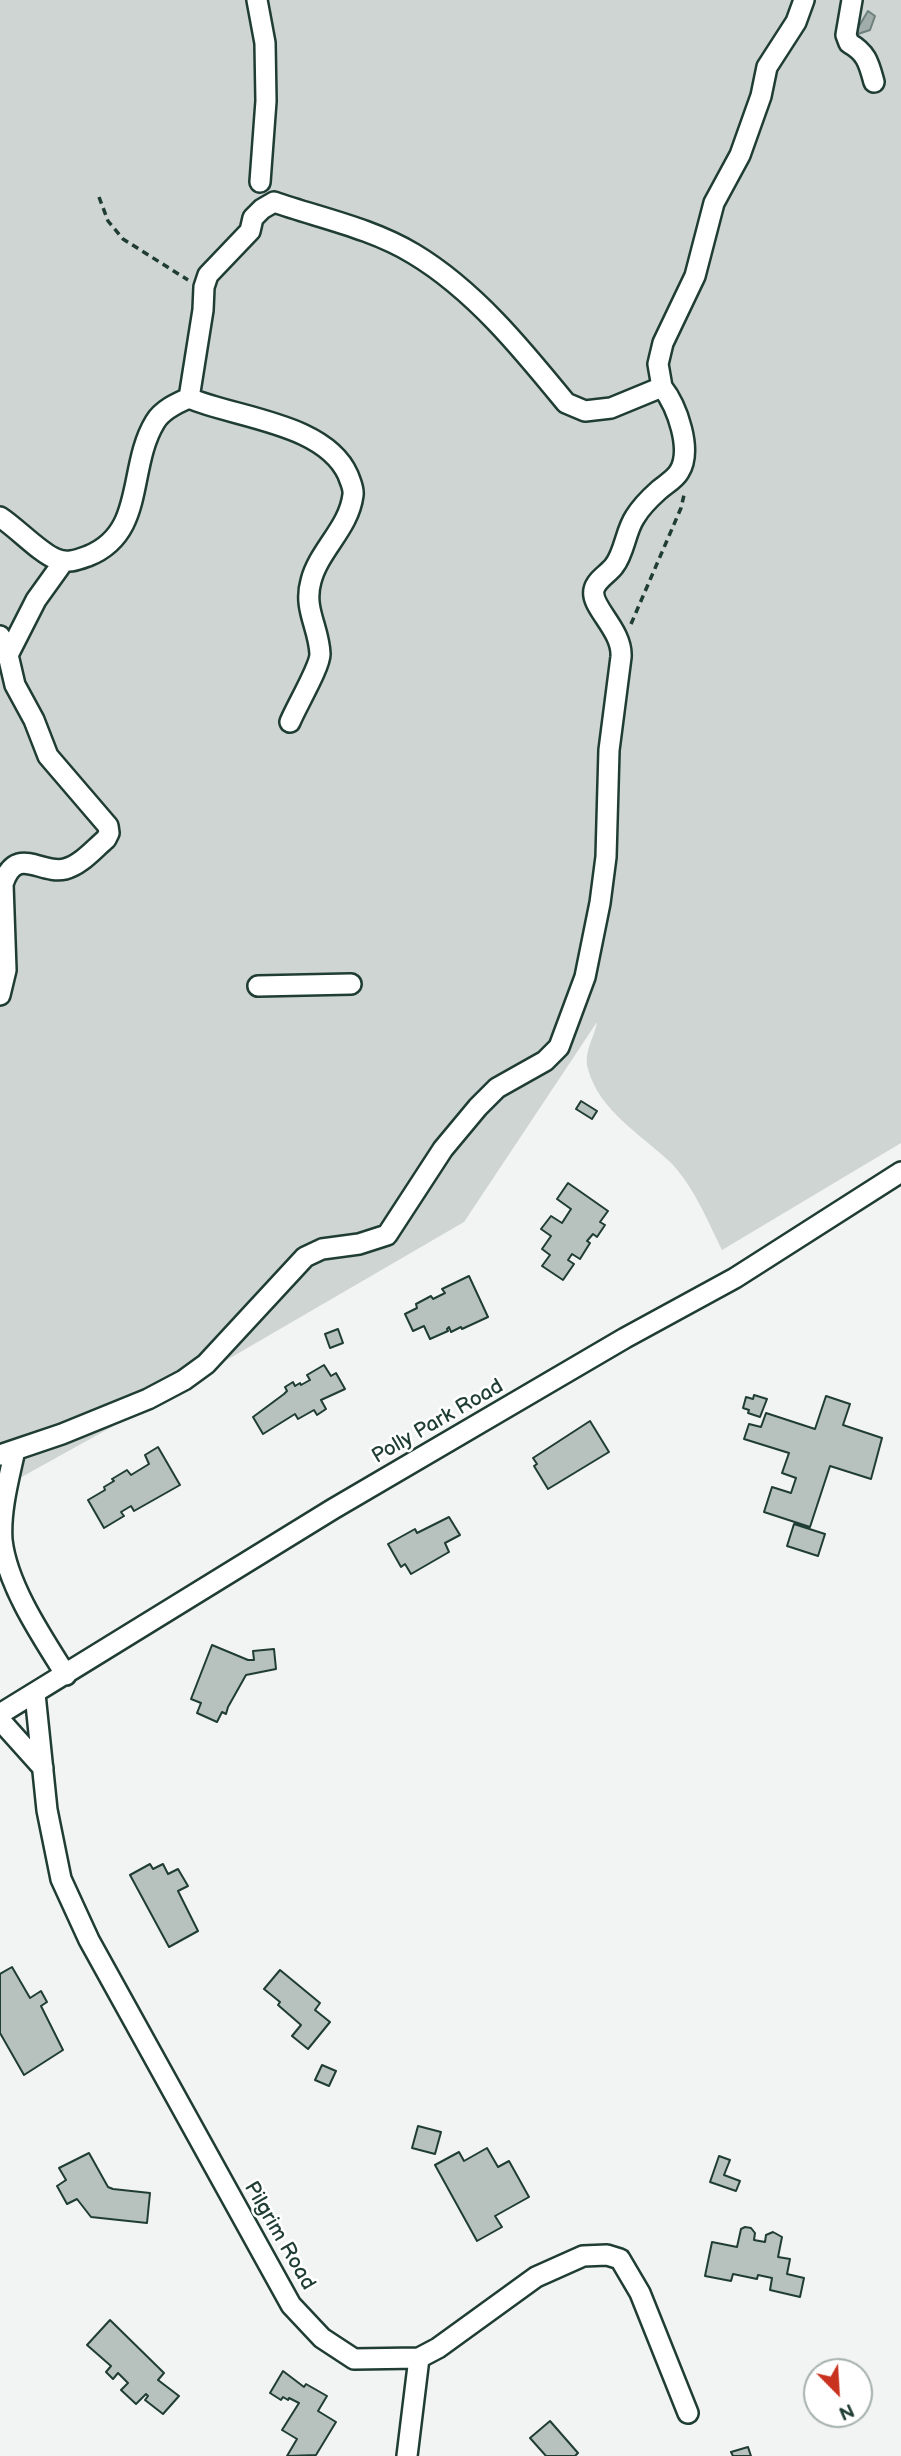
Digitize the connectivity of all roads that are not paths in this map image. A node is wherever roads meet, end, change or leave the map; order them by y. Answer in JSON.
{"nodes":[{"id":1,"x":257,"y":0,"type":"edge"},
{"id":2,"x":804,"y":0,"type":"edge"},
{"id":3,"x":852,"y":0,"type":"edge"},
{"id":4,"x":874,"y":82,"type":"dead end"},
{"id":5,"x":260,"y":182,"type":"dead end"},
{"id":6,"x":662,"y":387,"type":"junction"},
{"id":7,"x":189,"y":398,"type":"junction"},
{"id":8,"x":0,"y":517,"type":"edge"},
{"id":9,"x":64,"y":561,"type":"junction"},
{"id":10,"x":0,"y":636,"type":"edge"},
{"id":11,"x":8,"y":655,"type":"junction"},
{"id":12,"x":290,"y":722,"type":"dead end"},
{"id":13,"x":351,"y":984,"type":"dead end"},
{"id":14,"x":258,"y":986,"type":"dead end"},
{"id":15,"x":0,"y":995,"type":"edge"},
{"id":16,"x":901,"y":1172,"type":"edge"},
{"id":17,"x":8,"y":1452,"type":"edge"},
{"id":18,"x":7,"y":1583,"type":"edge"},
{"id":19,"x":66,"y":1675,"type":"junction"},
{"id":20,"x":36,"y":1694,"type":"junction"},
{"id":21,"x":0,"y":1714,"type":"edge"},
{"id":22,"x":0,"y":1720,"type":"edge"},
{"id":23,"x":43,"y":1768,"type":"junction"},
{"id":24,"x":419,"y":2358,"type":"junction"},
{"id":25,"x":688,"y":2413,"type":"dead end"},
{"id":26,"x":407,"y":2456,"type":"edge"}],
"edges":[{"from":1,"to":5,"type":"street"},
{"from":2,"to":6,"type":"street"},
{"from":3,"to":4,"type":"street"},
{"from":6,"to":7,"type":"street"},
{"from":6,"to":17,"type":"street"},
{"from":7,"to":9,"type":"street"},
{"from":7,"to":12,"type":"street"},
{"from":8,"to":9,"type":"street"},
{"from":9,"to":11,"type":"street"},
{"from":10,"to":11,"type":"street"},
{"from":11,"to":15,"type":"street"},
{"from":13,"to":14,"type":"street"},
{"from":16,"to":19,"type":"street","name":"Polly Park Road"},
{"from":17,"to":18,"type":"street"},
{"from":18,"to":19,"type":"street"},
{"from":19,"to":20,"type":"street","name":"Polly Park Road"},
{"from":20,"to":21,"type":"street","name":"Polly Park Road"},
{"from":20,"to":23,"type":"street","name":"Pilgrim Road"},
{"from":22,"to":23,"type":"street"},
{"from":23,"to":24,"type":"street","name":"Pilgrim Road"},
{"from":24,"to":25,"type":"street"},
{"from":24,"to":26,"type":"street"}]}
